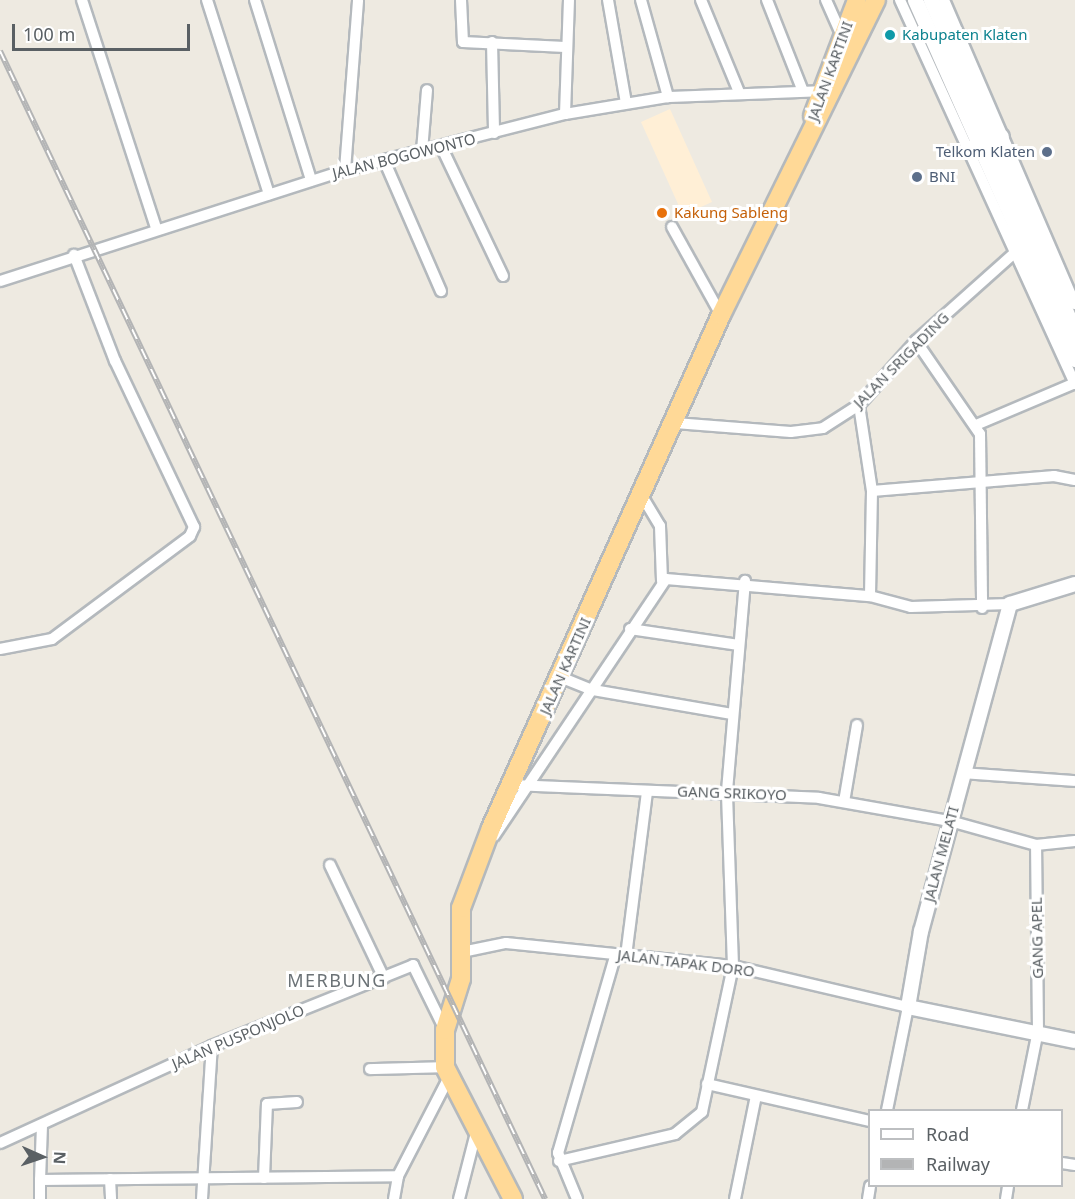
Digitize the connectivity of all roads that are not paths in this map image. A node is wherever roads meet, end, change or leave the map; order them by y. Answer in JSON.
{"nodes":[{"id":1,"x":82,"y":0,"type":"edge"},
{"id":2,"x":207,"y":0,"type":"edge"},
{"id":3,"x":257,"y":0,"type":"edge"},
{"id":4,"x":358,"y":0,"type":"edge"},
{"id":5,"x":461,"y":0,"type":"edge"},
{"id":6,"x":569,"y":0,"type":"edge"},
{"id":7,"x":608,"y":0,"type":"edge"},
{"id":8,"x":641,"y":0,"type":"edge"},
{"id":9,"x":701,"y":0,"type":"edge"},
{"id":10,"x":767,"y":0,"type":"edge"},
{"id":11,"x":826,"y":0,"type":"edge"},
{"id":12,"x":857,"y":0,"type":"edge"},
{"id":13,"x":900,"y":0,"type":"edge"},
{"id":14,"x":944,"y":0,"type":"edge"},
{"id":15,"x":923,"y":2,"type":"edge"},
{"id":16,"x":874,"y":6,"type":"edge"},
{"id":17,"x":842,"y":36,"type":"junction"},
{"id":18,"x":492,"y":42,"type":"junction"},
{"id":19,"x":565,"y":47,"type":"junction"},
{"id":20,"x":801,"y":88,"type":"junction"},
{"id":21,"x":427,"y":90,"type":"dead end"},
{"id":22,"x":969,"y":90,"type":"junction"},
{"id":23,"x":821,"y":91,"type":"junction"},
{"id":24,"x":739,"y":92,"type":"junction"},
{"id":25,"x":668,"y":97,"type":"junction"},
{"id":26,"x":626,"y":103,"type":"junction"},
{"id":27,"x":565,"y":114,"type":"junction"},
{"id":28,"x":494,"y":133,"type":"junction"},
{"id":29,"x":986,"y":142,"type":"junction"},
{"id":30,"x":804,"y":143,"type":"junction"},
{"id":31,"x":441,"y":146,"type":"junction"},
{"id":32,"x":422,"y":151,"type":"junction"},
{"id":33,"x":384,"y":160,"type":"junction"},
{"id":34,"x":345,"y":170,"type":"junction"},
{"id":35,"x":311,"y":180,"type":"junction"},
{"id":36,"x":269,"y":194,"type":"junction"},
{"id":37,"x":672,"y":227,"type":"dead end"},
{"id":38,"x":156,"y":228,"type":"junction"},
{"id":39,"x":1025,"y":243,"type":"junction"},
{"id":40,"x":74,"y":255,"type":"junction"},
{"id":41,"x":503,"y":276,"type":"dead end"},
{"id":42,"x":0,"y":281,"type":"edge"},
{"id":43,"x":441,"y":291,"type":"dead end"},
{"id":44,"x":1075,"y":304,"type":"edge"},
{"id":45,"x":721,"y":315,"type":"junction"},
{"id":46,"x":1075,"y":333,"type":"edge"},
{"id":47,"x":916,"y":341,"type":"junction"},
{"id":48,"x":1075,"y":358,"type":"edge"},
{"id":49,"x":1075,"y":383,"type":"edge"},
{"id":50,"x":859,"y":405,"type":"junction"},
{"id":51,"x":675,"y":423,"type":"junction"},
{"id":52,"x":976,"y":425,"type":"junction"},
{"id":53,"x":1075,"y":480,"type":"edge"},
{"id":54,"x":984,"y":482,"type":"junction"},
{"id":55,"x":872,"y":491,"type":"junction"},
{"id":56,"x":642,"y":496,"type":"junction"},
{"id":57,"x":662,"y":581,"type":"junction"},
{"id":58,"x":745,"y":581,"type":"junction"},
{"id":59,"x":1075,"y":584,"type":"edge"},
{"id":60,"x":870,"y":596,"type":"junction"},
{"id":61,"x":1010,"y":604,"type":"junction"},
{"id":62,"x":982,"y":608,"type":"junction"},
{"id":63,"x":630,"y":629,"type":"junction"},
{"id":64,"x":739,"y":645,"type":"junction"},
{"id":65,"x":0,"y":650,"type":"edge"},
{"id":66,"x":560,"y":677,"type":"junction"},
{"id":67,"x":593,"y":690,"type":"junction"},
{"id":68,"x":732,"y":714,"type":"junction"},
{"id":69,"x":857,"y":725,"type":"dead end"},
{"id":70,"x":963,"y":772,"type":"junction"},
{"id":71,"x":1075,"y":782,"type":"edge"},
{"id":72,"x":521,"y":786,"type":"junction"},
{"id":73,"x":727,"y":790,"type":"junction"},
{"id":74,"x":647,"y":792,"type":"junction"},
{"id":75,"x":844,"y":802,"type":"junction"},
{"id":76,"x":950,"y":820,"type":"junction"},
{"id":77,"x":1075,"y":841,"type":"edge"},
{"id":78,"x":1036,"y":845,"type":"junction"},
{"id":79,"x":330,"y":865,"type":"dead end"},
{"id":80,"x":462,"y":952,"type":"junction"},
{"id":81,"x":621,"y":955,"type":"junction"},
{"id":82,"x":733,"y":966,"type":"junction"},
{"id":83,"x":384,"y":978,"type":"junction"},
{"id":84,"x":908,"y":1007,"type":"junction"},
{"id":85,"x":445,"y":1029,"type":"junction"},
{"id":86,"x":1038,"y":1031,"type":"junction"},
{"id":87,"x":1075,"y":1041,"type":"edge"},
{"id":88,"x":212,"y":1046,"type":"junction"},
{"id":89,"x":370,"y":1069,"type":"dead end"},
{"id":90,"x":447,"y":1072,"type":"junction"},
{"id":91,"x":707,"y":1084,"type":"junction"},
{"id":92,"x":756,"y":1096,"type":"junction"},
{"id":93,"x":297,"y":1102,"type":"dead end"},
{"id":94,"x":887,"y":1109,"type":"edge"},
{"id":95,"x":1022,"y":1109,"type":"edge"},
{"id":96,"x":868,"y":1121,"type":"edge"},
{"id":97,"x":42,"y":1125,"type":"junction"},
{"id":98,"x":477,"y":1128,"type":"junction"},
{"id":99,"x":0,"y":1143,"type":"edge"},
{"id":100,"x":558,"y":1161,"type":"junction"},
{"id":101,"x":398,"y":1176,"type":"junction"},
{"id":102,"x":264,"y":1178,"type":"junction"},
{"id":103,"x":110,"y":1179,"type":"junction"},
{"id":104,"x":40,"y":1180,"type":"junction"},
{"id":105,"x":203,"y":1180,"type":"junction"},
{"id":106,"x":40,"y":1199,"type":"edge"},
{"id":107,"x":111,"y":1199,"type":"edge"},
{"id":108,"x":201,"y":1199,"type":"edge"},
{"id":109,"x":394,"y":1199,"type":"edge"},
{"id":110,"x":459,"y":1199,"type":"edge"},
{"id":111,"x":513,"y":1199,"type":"edge"},
{"id":112,"x":577,"y":1199,"type":"edge"},
{"id":113,"x":735,"y":1199,"type":"edge"}],
"edges":[{"from":1,"to":38,"type":"street"},
{"from":2,"to":36,"type":"street"},
{"from":3,"to":35,"type":"street"},
{"from":4,"to":34,"type":"street"},
{"from":5,"to":18,"type":"street"},
{"from":6,"to":19,"type":"street"},
{"from":7,"to":26,"type":"street"},
{"from":8,"to":25,"type":"street"},
{"from":9,"to":24,"type":"street"},
{"from":10,"to":20,"type":"street"},
{"from":11,"to":17,"type":"street"},
{"from":12,"to":17,"type":"highway","name":"JALAN KARTINI"},
{"from":13,"to":29,"type":"street"},
{"from":14,"to":22,"type":"street"},
{"from":15,"to":22,"type":"main road"},
{"from":16,"to":30,"type":"highway","name":"JALAN KARTINI"},
{"from":17,"to":23,"type":"highway","name":"JALAN KARTINI"},
{"from":18,"to":19,"type":"street"},
{"from":18,"to":28,"type":"street"},
{"from":19,"to":27,"type":"street"},
{"from":20,"to":23,"type":"street","name":"JALAN BOGOWONTO"},
{"from":20,"to":24,"type":"street","name":"JALAN BOGOWONTO"},
{"from":21,"to":32,"type":"street"},
{"from":22,"to":29,"type":"main road"},
{"from":22,"to":29,"type":"street"},
{"from":23,"to":30,"type":"highway","name":"JALAN KARTINI"},
{"from":24,"to":25,"type":"street","name":"JALAN BOGOWONTO"},
{"from":25,"to":26,"type":"street","name":"JALAN BOGOWONTO"},
{"from":26,"to":27,"type":"street","name":"JALAN BOGOWONTO"},
{"from":27,"to":28,"type":"street","name":"JALAN BOGOWONTO"},
{"from":28,"to":31,"type":"street","name":"JALAN BOGOWONTO"},
{"from":29,"to":39,"type":"main road"},
{"from":29,"to":44,"type":"street"},
{"from":30,"to":45,"type":"highway","name":"JALAN KARTINI"},
{"from":31,"to":32,"type":"street","name":"JALAN BOGOWONTO"},
{"from":31,"to":41,"type":"street"},
{"from":32,"to":33,"type":"street","name":"JALAN BOGOWONTO"},
{"from":33,"to":34,"type":"street","name":"JALAN BOGOWONTO"},
{"from":33,"to":43,"type":"street"},
{"from":34,"to":35,"type":"street","name":"JALAN BOGOWONTO"},
{"from":35,"to":36,"type":"street","name":"JALAN BOGOWONTO"},
{"from":36,"to":38,"type":"street","name":"JALAN BOGOWONTO"},
{"from":37,"to":45,"type":"street"},
{"from":38,"to":40,"type":"street","name":"JALAN BOGOWONTO"},
{"from":39,"to":46,"type":"main road"},
{"from":39,"to":47,"type":"street","name":"JALAN SRIGADING"},
{"from":39,"to":48,"type":"main road"},
{"from":39,"to":49,"type":"street"},
{"from":40,"to":42,"type":"street","name":"JALAN BOGOWONTO"},
{"from":40,"to":65,"type":"street"},
{"from":45,"to":51,"type":"highway","name":"JALAN KARTINI"},
{"from":47,"to":50,"type":"street","name":"JALAN SRIGADING"},
{"from":47,"to":52,"type":"street"},
{"from":49,"to":52,"type":"street"},
{"from":50,"to":51,"type":"street","name":"JALAN SRIGADING"},
{"from":50,"to":55,"type":"street"},
{"from":51,"to":56,"type":"highway","name":"JALAN KARTINI"},
{"from":52,"to":54,"type":"street"},
{"from":53,"to":54,"type":"street"},
{"from":54,"to":55,"type":"street"},
{"from":54,"to":62,"type":"street"},
{"from":55,"to":60,"type":"street"},
{"from":56,"to":57,"type":"street"},
{"from":56,"to":66,"type":"highway","name":"JALAN KARTINI"},
{"from":57,"to":58,"type":"street"},
{"from":57,"to":63,"type":"street"},
{"from":58,"to":60,"type":"street"},
{"from":58,"to":64,"type":"street"},
{"from":59,"to":61,"type":"street"},
{"from":60,"to":62,"type":"street"},
{"from":61,"to":62,"type":"street"},
{"from":61,"to":70,"type":"street","name":"JALAN MELATI"},
{"from":63,"to":64,"type":"street"},
{"from":63,"to":67,"type":"street"},
{"from":64,"to":68,"type":"street"},
{"from":66,"to":67,"type":"street"},
{"from":66,"to":72,"type":"highway","name":"JALAN KARTINI"},
{"from":67,"to":68,"type":"street"},
{"from":67,"to":72,"type":"street"},
{"from":68,"to":73,"type":"street"},
{"from":69,"to":75,"type":"street"},
{"from":70,"to":71,"type":"street"},
{"from":70,"to":76,"type":"street","name":"JALAN MELATI"},
{"from":72,"to":74,"type":"street","name":"GANG SRIKOYO"},
{"from":72,"to":80,"type":"highway","name":"JALAN KARTINI"},
{"from":73,"to":74,"type":"street","name":"GANG SRIKOYO"},
{"from":73,"to":75,"type":"street","name":"GANG SRIKOYO"},
{"from":73,"to":82,"type":"street"},
{"from":74,"to":81,"type":"street"},
{"from":75,"to":76,"type":"street","name":"GANG SRIKOYO"},
{"from":76,"to":78,"type":"street","name":"GANG SRIKOYO"},
{"from":76,"to":84,"type":"street","name":"JALAN MELATI"},
{"from":77,"to":78,"type":"street"},
{"from":78,"to":86,"type":"street","name":"GANG APEL"},
{"from":79,"to":83,"type":"street"},
{"from":80,"to":81,"type":"street","name":"JALAN TAPAK DORO"},
{"from":80,"to":85,"type":"highway","name":"JALAN KARTINI"},
{"from":81,"to":82,"type":"street","name":"JALAN TAPAK DORO"},
{"from":81,"to":100,"type":"street"},
{"from":82,"to":84,"type":"street","name":"JALAN TAPAK DORO"},
{"from":82,"to":91,"type":"street"},
{"from":83,"to":85,"type":"street","name":"JALAN PUSPONJOLO"},
{"from":83,"to":88,"type":"street","name":"JALAN PUSPONJOLO"},
{"from":84,"to":86,"type":"street"},
{"from":84,"to":94,"type":"street"},
{"from":85,"to":90,"type":"highway","name":"JALAN KARTINI"},
{"from":86,"to":87,"type":"street"},
{"from":86,"to":95,"type":"street","name":"GANG APEL"},
{"from":88,"to":97,"type":"street","name":"JALAN PUSPONJOLO"},
{"from":88,"to":105,"type":"street"},
{"from":89,"to":90,"type":"street"},
{"from":90,"to":98,"type":"highway","name":"JALAN KARTINI"},
{"from":90,"to":101,"type":"street"},
{"from":91,"to":92,"type":"street"},
{"from":91,"to":100,"type":"street"},
{"from":92,"to":96,"type":"street"},
{"from":92,"to":113,"type":"street"},
{"from":93,"to":102,"type":"street"},
{"from":97,"to":99,"type":"street","name":"JALAN PUSPONJOLO"},
{"from":97,"to":104,"type":"street"},
{"from":98,"to":110,"type":"street"},
{"from":98,"to":111,"type":"highway","name":"JALAN KARTINI"},
{"from":100,"to":112,"type":"street"},
{"from":101,"to":102,"type":"street"},
{"from":101,"to":109,"type":"street"},
{"from":102,"to":105,"type":"street"},
{"from":103,"to":104,"type":"street"},
{"from":103,"to":105,"type":"street"},
{"from":103,"to":107,"type":"street"},
{"from":104,"to":106,"type":"street"},
{"from":105,"to":108,"type":"street"}]}
